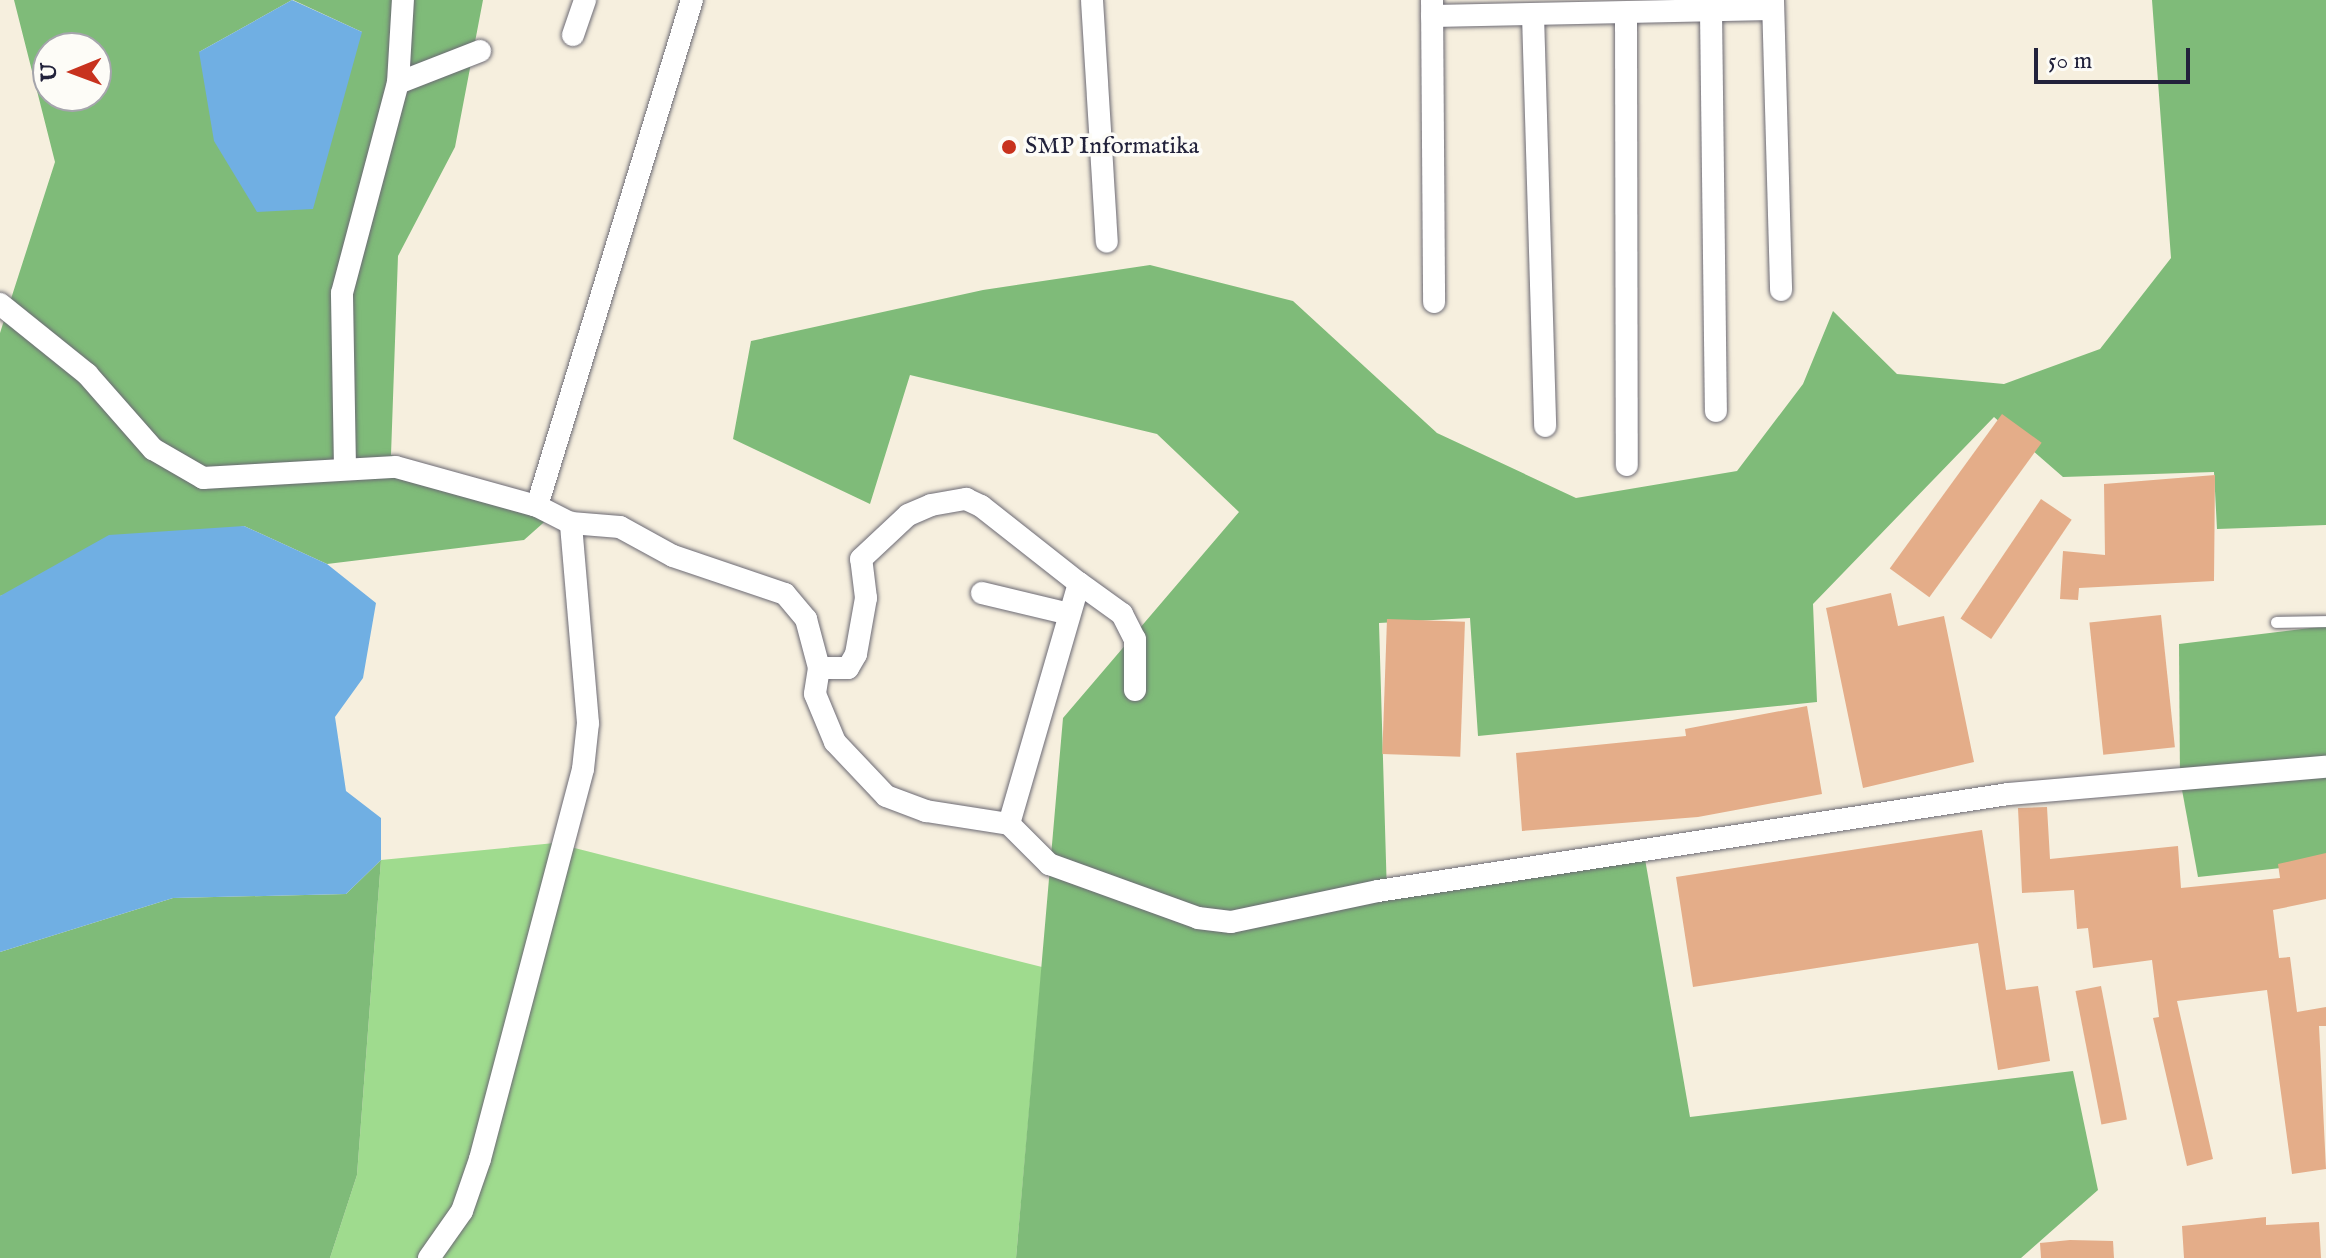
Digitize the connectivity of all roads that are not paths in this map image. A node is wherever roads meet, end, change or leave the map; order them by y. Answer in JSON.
{"nodes":[{"id":1,"x":403,"y":0,"type":"edge"},
{"id":2,"x":585,"y":0,"type":"edge"},
{"id":3,"x":692,"y":0,"type":"edge"},
{"id":4,"x":1092,"y":0,"type":"edge"},
{"id":5,"x":1773,"y":4,"type":"edge"},
{"id":6,"x":1432,"y":8,"type":"edge"},
{"id":7,"x":1711,"y":11,"type":"junction"},
{"id":8,"x":1626,"y":13,"type":"junction"},
{"id":9,"x":1533,"y":15,"type":"junction"},
{"id":10,"x":573,"y":35,"type":"dead end"},
{"id":11,"x":480,"y":51,"type":"dead end"},
{"id":12,"x":398,"y":83,"type":"junction"},
{"id":13,"x":1107,"y":242,"type":"dead end"},
{"id":14,"x":1781,"y":290,"type":"dead end"},
{"id":15,"x":1434,"y":302,"type":"dead end"},
{"id":16,"x":0,"y":304,"type":"edge"},
{"id":17,"x":1716,"y":411,"type":"dead end"},
{"id":18,"x":1545,"y":426,"type":"dead end"},
{"id":19,"x":1627,"y":465,"type":"dead end"},
{"id":20,"x":345,"y":468,"type":"junction"},
{"id":21,"x":537,"y":506,"type":"junction"},
{"id":22,"x":571,"y":523,"type":"junction"},
{"id":23,"x":1079,"y":583,"type":"junction"},
{"id":24,"x":982,"y":593,"type":"dead end"},
{"id":25,"x":1065,"y":613,"type":"junction"},
{"id":26,"x":2326,"y":621,"type":"edge"},
{"id":27,"x":2276,"y":622,"type":"dead end"},
{"id":28,"x":819,"y":668,"type":"junction"},
{"id":29,"x":1135,"y":690,"type":"dead end"},
{"id":30,"x":2326,"y":767,"type":"edge"},
{"id":31,"x":1009,"y":824,"type":"junction"},
{"id":32,"x":429,"y":1258,"type":"edge"}],
"edges":[{"from":1,"to":12,"type":"street"},
{"from":2,"to":10,"type":"street"},
{"from":3,"to":21,"type":"street"},
{"from":4,"to":13,"type":"street"},
{"from":5,"to":7,"type":"street"},
{"from":5,"to":14,"type":"street"},
{"from":6,"to":9,"type":"street"},
{"from":6,"to":15,"type":"street"},
{"from":7,"to":8,"type":"street"},
{"from":7,"to":17,"type":"street"},
{"from":8,"to":9,"type":"street"},
{"from":8,"to":19,"type":"street"},
{"from":9,"to":18,"type":"street"},
{"from":11,"to":12,"type":"street"},
{"from":12,"to":20,"type":"street"},
{"from":16,"to":20,"type":"street"},
{"from":20,"to":21,"type":"street"},
{"from":21,"to":22,"type":"street"},
{"from":22,"to":28,"type":"street"},
{"from":22,"to":32,"type":"street"},
{"from":23,"to":25,"type":"street"},
{"from":23,"to":28,"type":"street"},
{"from":23,"to":29,"type":"street"},
{"from":24,"to":25,"type":"street"},
{"from":25,"to":31,"type":"street"},
{"from":26,"to":27,"type":"lane"},
{"from":28,"to":31,"type":"street"},
{"from":30,"to":31,"type":"street"}]}
